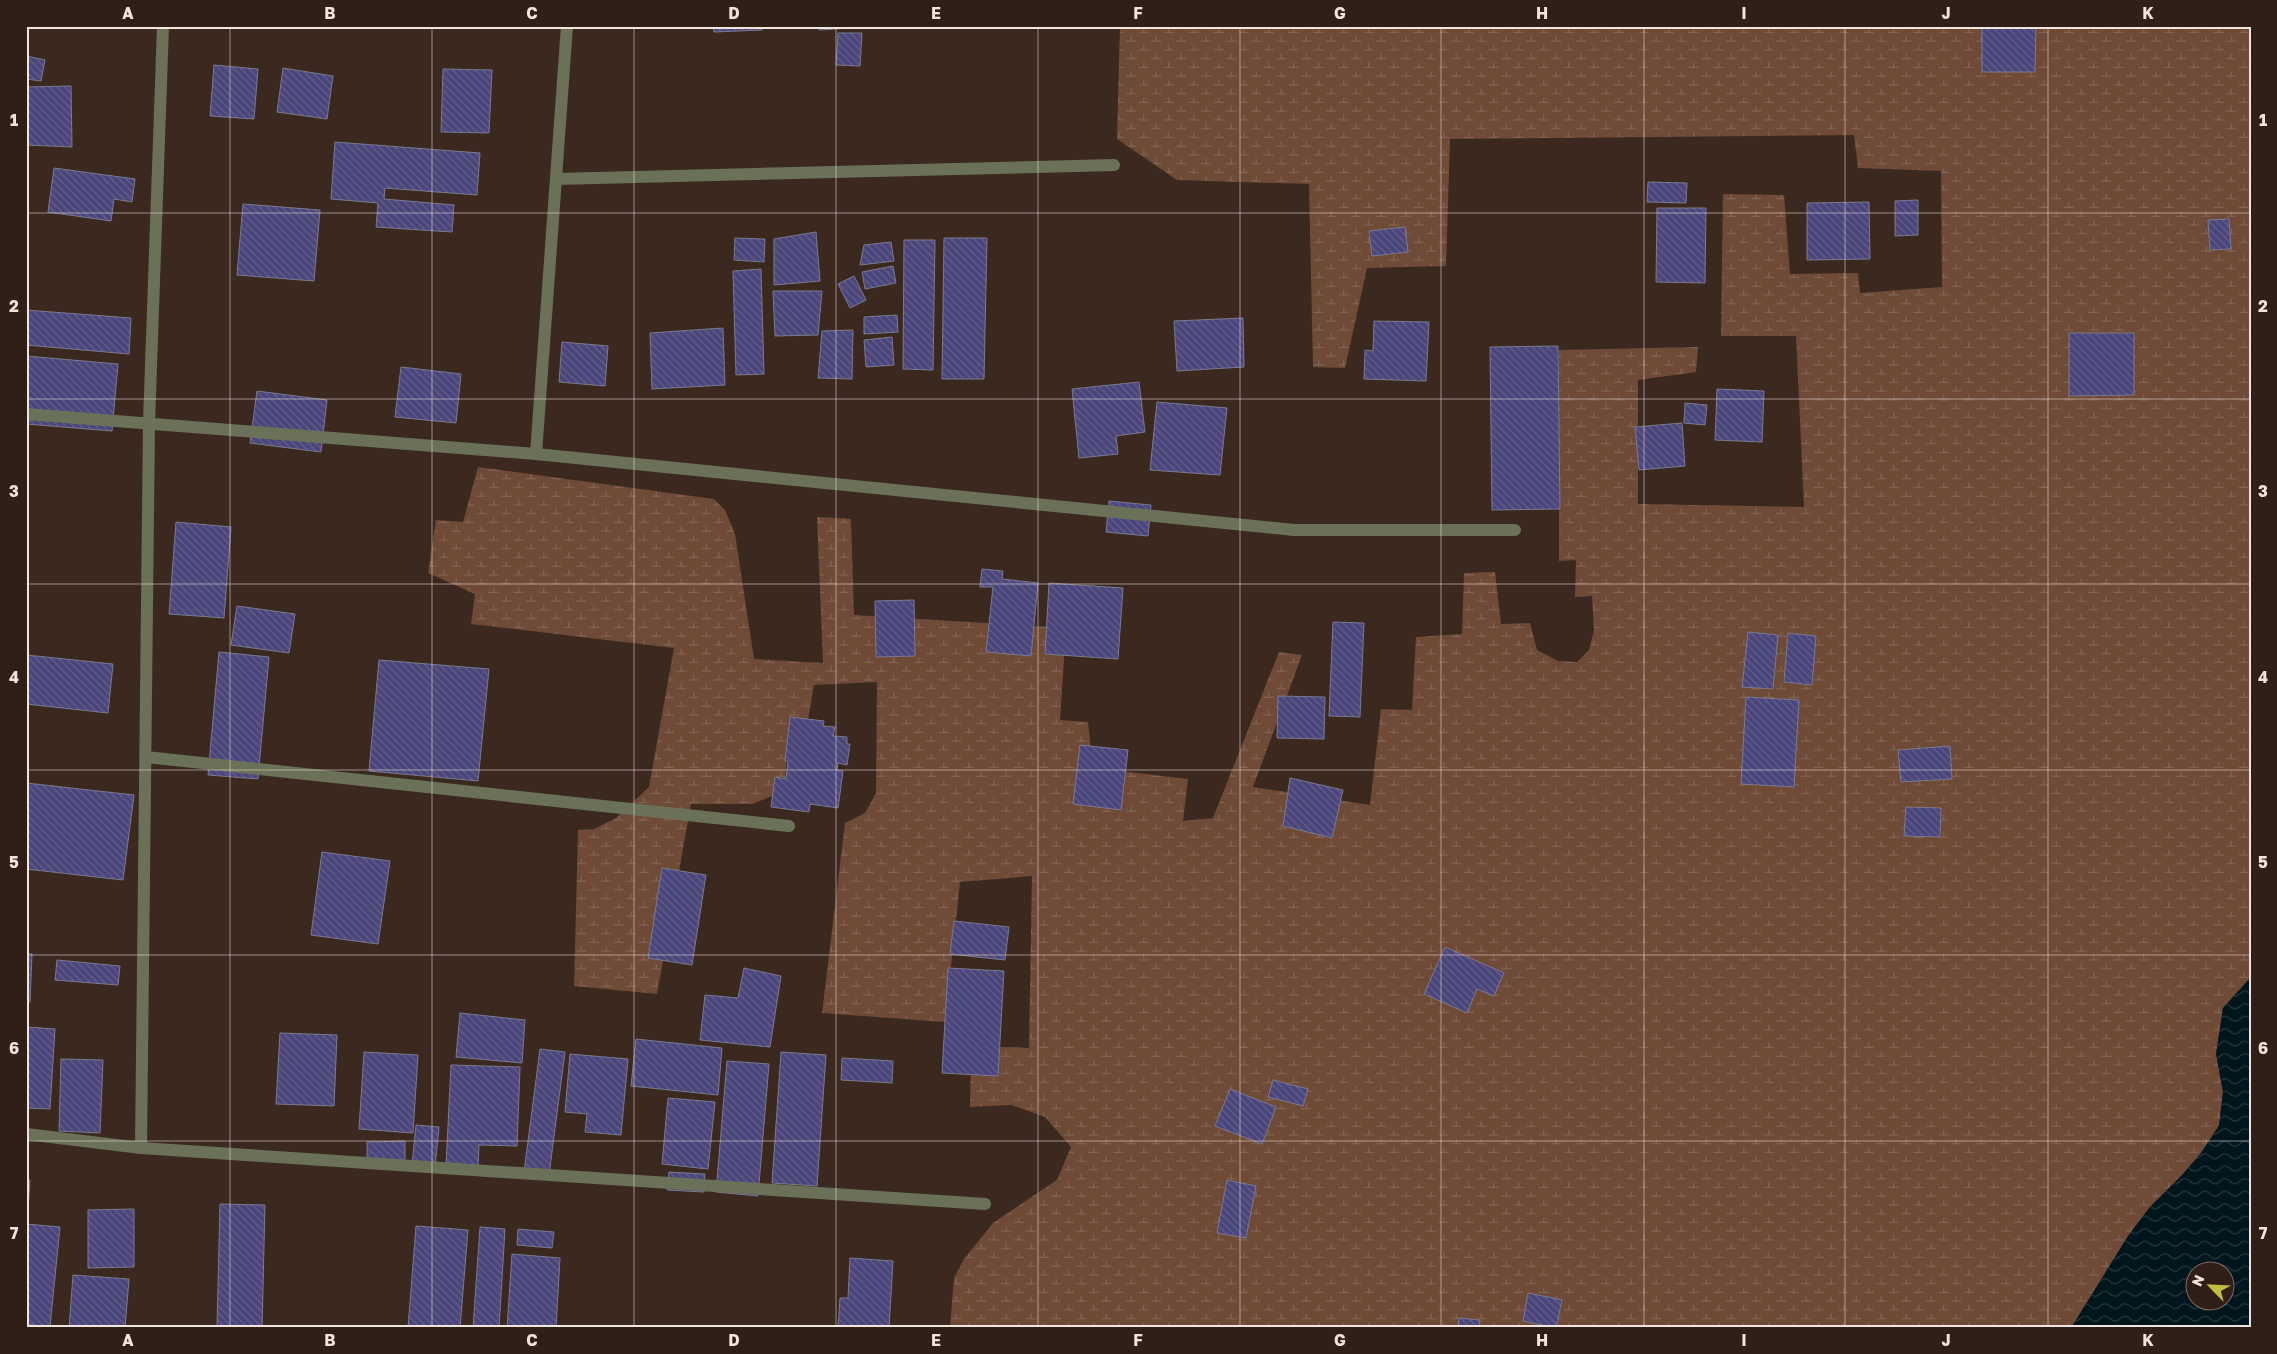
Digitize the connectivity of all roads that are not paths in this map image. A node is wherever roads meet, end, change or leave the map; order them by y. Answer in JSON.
{"nodes":[{"id":1,"x":163,"y":26,"type":"edge"},
{"id":2,"x":566,"y":26,"type":"edge"},
{"id":3,"x":1114,"y":165,"type":"dead end"},
{"id":4,"x":556,"y":179,"type":"junction"},
{"id":5,"x":26,"y":414,"type":"edge"},
{"id":6,"x":149,"y":423,"type":"junction"},
{"id":7,"x":536,"y":454,"type":"junction"},
{"id":8,"x":1516,"y":530,"type":"dead end"},
{"id":9,"x":146,"y":757,"type":"junction"},
{"id":10,"x":789,"y":826,"type":"dead end"},
{"id":11,"x":26,"y":1134,"type":"edge"},
{"id":12,"x":142,"y":1148,"type":"junction"},
{"id":13,"x":985,"y":1204,"type":"dead end"}],
"edges":[{"from":1,"to":6,"type":"street"},
{"from":2,"to":4,"type":"street"},
{"from":3,"to":4,"type":"street"},
{"from":4,"to":7,"type":"street"},
{"from":5,"to":6,"type":"street"},
{"from":6,"to":7,"type":"street"},
{"from":6,"to":9,"type":"street"},
{"from":7,"to":8,"type":"street"},
{"from":9,"to":10,"type":"street"},
{"from":9,"to":12,"type":"street"},
{"from":11,"to":12,"type":"street"},
{"from":12,"to":13,"type":"street"}]}
